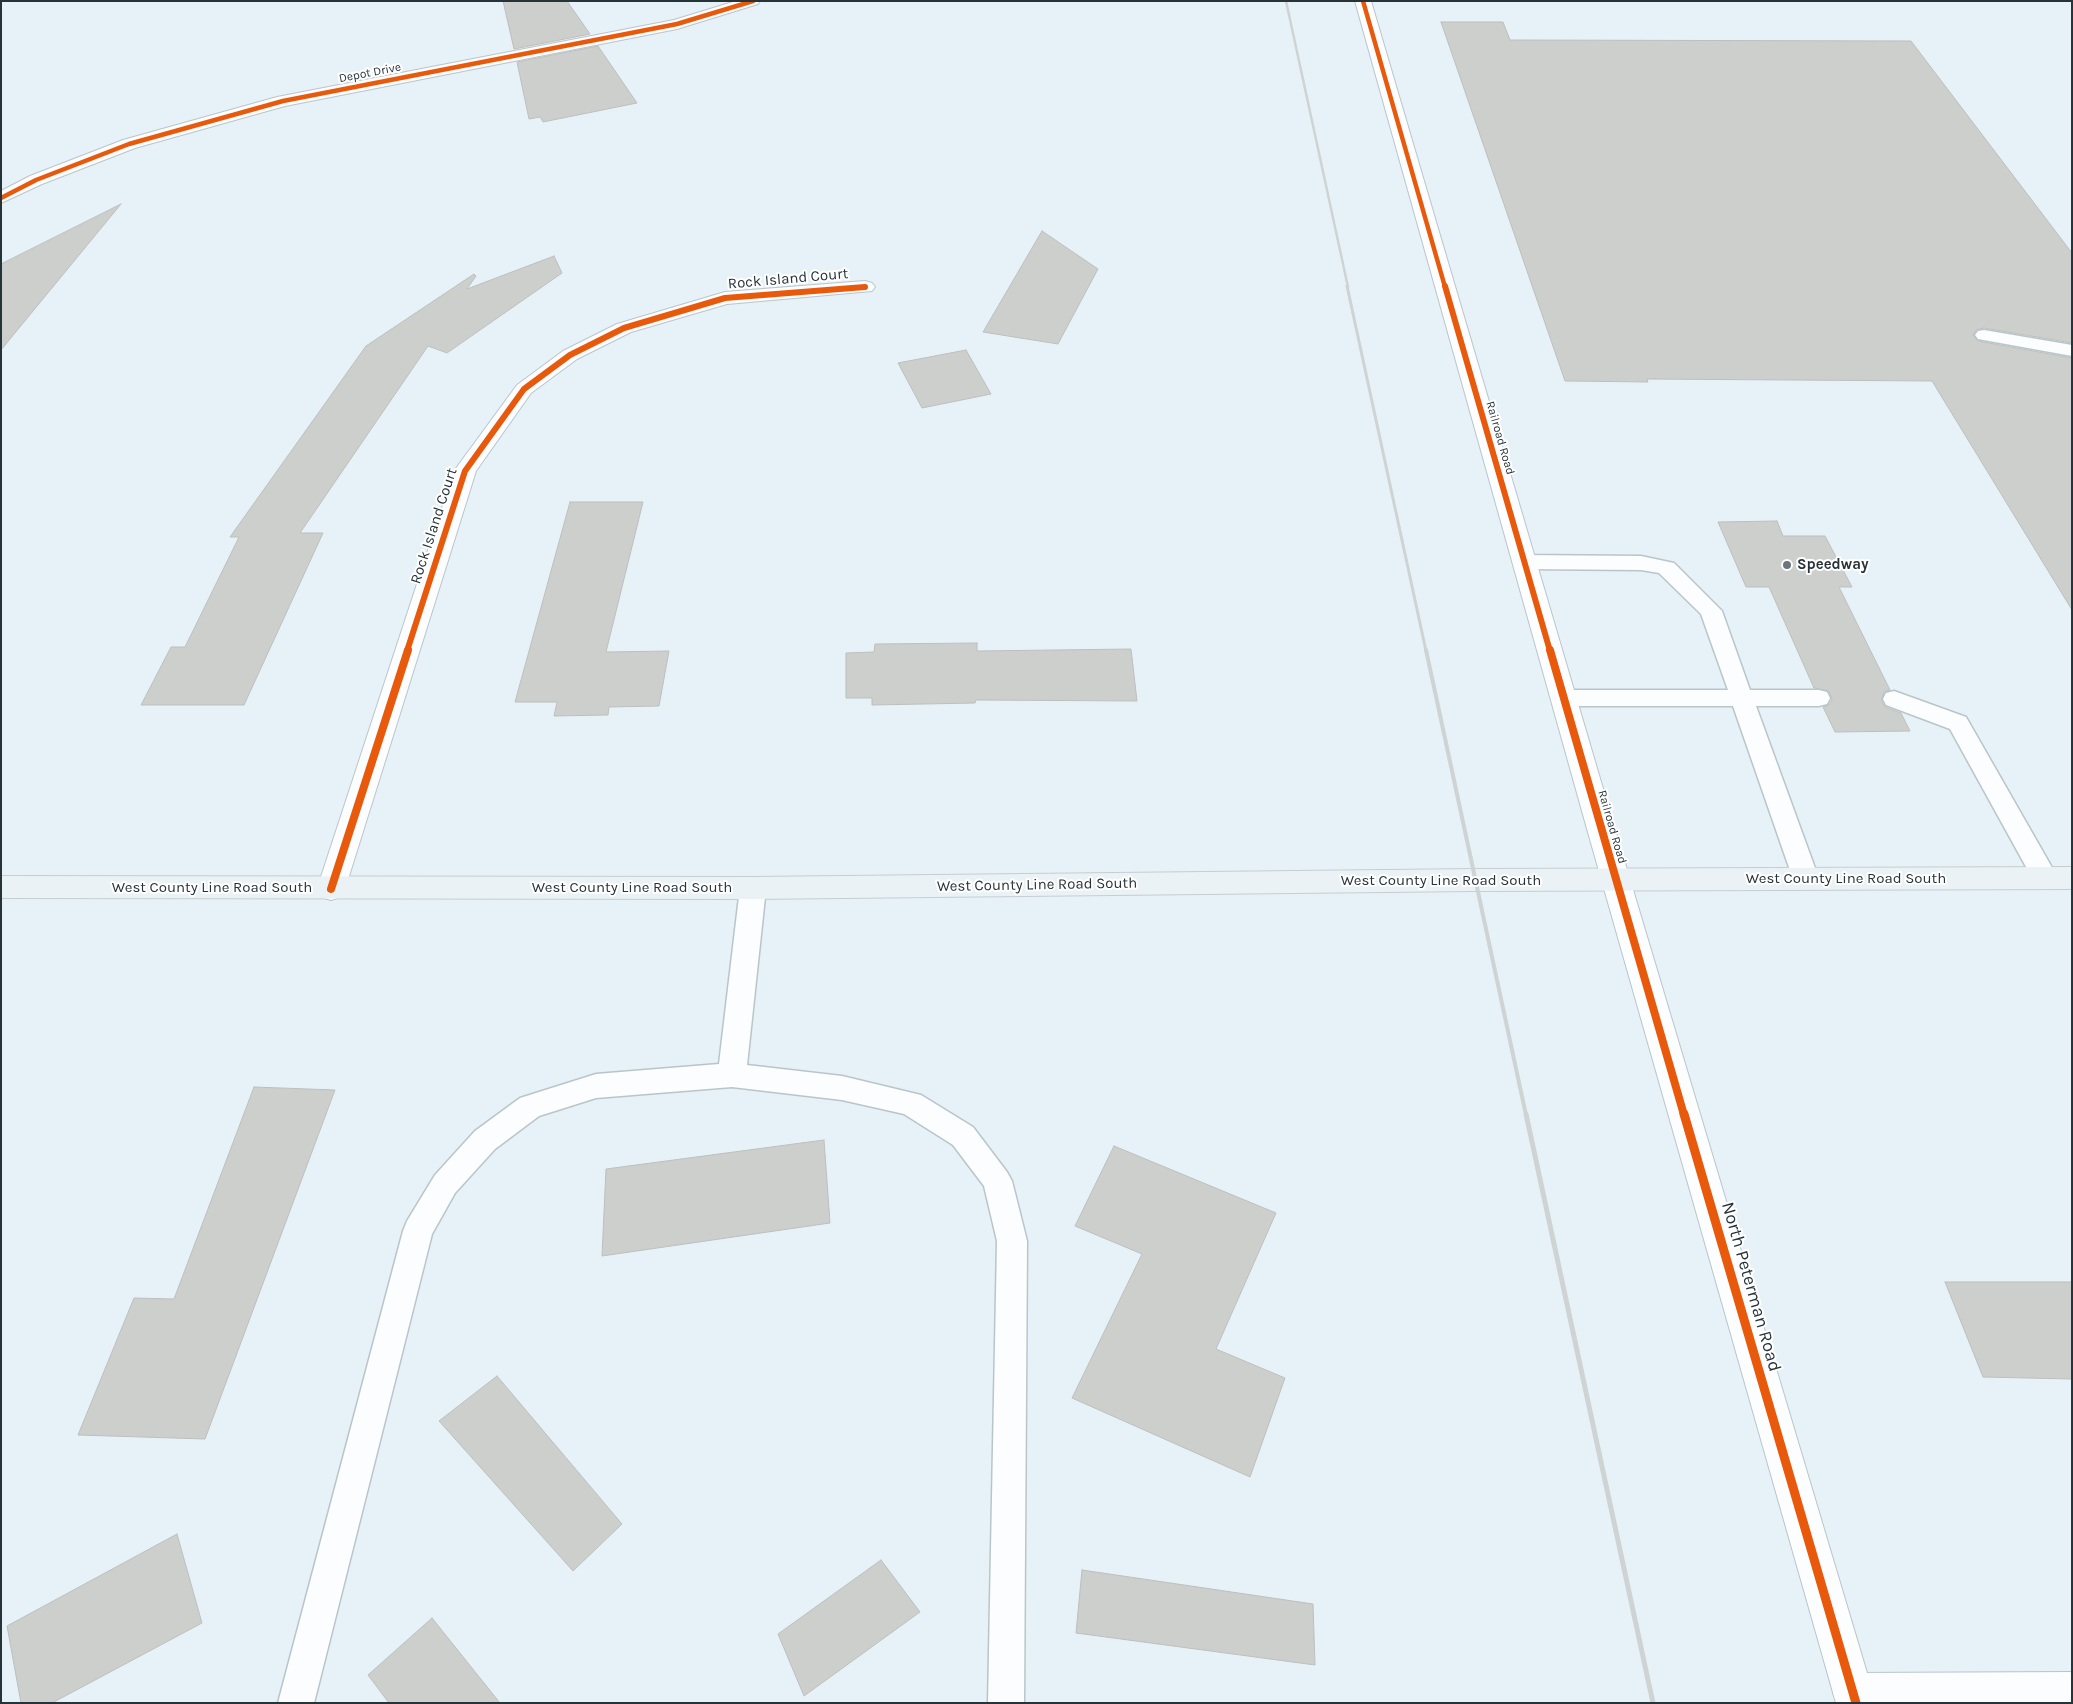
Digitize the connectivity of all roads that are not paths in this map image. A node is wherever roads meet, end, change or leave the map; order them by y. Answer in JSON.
{"nodes":[{"id":1,"x":753,"y":1,"type":"edge"},
{"id":2,"x":1363,"y":1,"type":"edge"},
{"id":3,"x":1,"y":198,"type":"edge"},
{"id":4,"x":865,"y":287,"type":"dead end"},
{"id":5,"x":1984,"y":335,"type":"dead end"},
{"id":6,"x":2072,"y":351,"type":"edge"},
{"id":7,"x":1524,"y":562,"type":"junction"},
{"id":8,"x":1563,"y":698,"type":"junction"},
{"id":9,"x":1819,"y":698,"type":"dead end"},
{"id":10,"x":1894,"y":698,"type":"dead end"},
{"id":11,"x":1742,"y":699,"type":"junction"},
{"id":12,"x":2058,"y":878,"type":"edge"},
{"id":13,"x":1806,"y":879,"type":"junction"},
{"id":14,"x":1616,"y":880,"type":"junction"},
{"id":15,"x":1,"y":887,"type":"edge"},
{"id":16,"x":753,"y":888,"type":"junction"},
{"id":17,"x":331,"y":889,"type":"junction"},
{"id":18,"x":732,"y":1075,"type":"junction"},
{"id":19,"x":2072,"y":1692,"type":"edge"},
{"id":20,"x":1855,"y":1698,"type":"edge"},
{"id":21,"x":296,"y":1703,"type":"edge"},
{"id":22,"x":1006,"y":1703,"type":"edge"}],
"edges":[{"from":1,"to":3,"type":"street","name":"Depot Drive"},
{"from":2,"to":7,"type":"street","name":"Railroad Road"},
{"from":4,"to":17,"type":"street","name":"Rock Island Court"},
{"from":5,"to":6,"type":"lane"},
{"from":7,"to":8,"type":"street","name":"Railroad Road"},
{"from":7,"to":11,"type":"lane"},
{"from":8,"to":11,"type":"lane"},
{"from":8,"to":14,"type":"street","name":"Railroad Road"},
{"from":9,"to":11,"type":"lane"},
{"from":10,"to":12,"type":"lane"},
{"from":11,"to":13,"type":"lane"},
{"from":12,"to":13,"type":"main road","name":"West County Line Road South"},
{"from":13,"to":14,"type":"main road","name":"West County Line Road South"},
{"from":14,"to":16,"type":"main road","name":"West County Line Road South"},
{"from":14,"to":20,"type":"street","name":"North Peterman Road"},
{"from":15,"to":17,"type":"main road","name":"West County Line Road South"},
{"from":16,"to":17,"type":"main road","name":"West County Line Road South"},
{"from":16,"to":18,"type":"lane"},
{"from":18,"to":21,"type":"lane"},
{"from":18,"to":22,"type":"lane"},
{"from":19,"to":20,"type":"street"}]}
